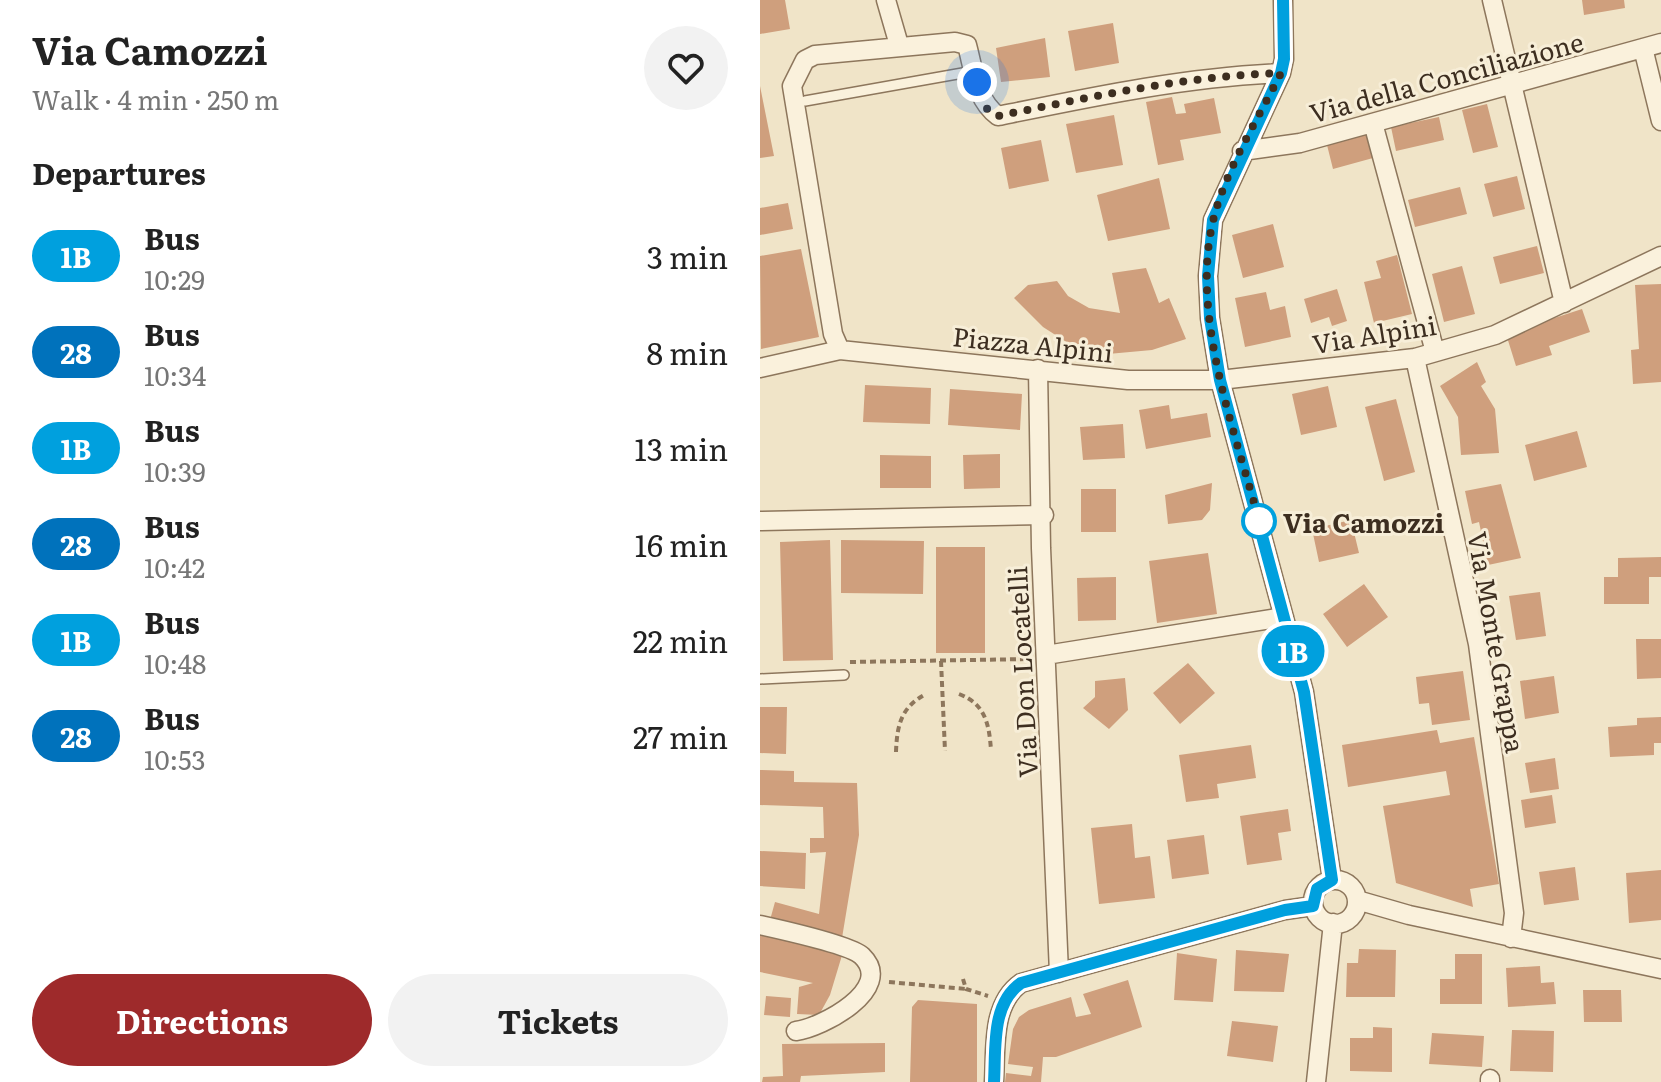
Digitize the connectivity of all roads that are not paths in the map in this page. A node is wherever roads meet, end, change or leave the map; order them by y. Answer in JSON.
{"nodes":[{"id":1,"x":886,"y":0,"type":"edge"},
{"id":2,"x":1283,"y":0,"type":"edge"},
{"id":3,"x":1492,"y":0,"type":"edge"},
{"id":4,"x":899,"y":45,"type":"junction"},
{"id":5,"x":1652,"y":46,"type":"edge"},
{"id":6,"x":974,"y":71,"type":"junction"},
{"id":7,"x":1281,"y":73,"type":"junction"},
{"id":8,"x":1511,"y":86,"type":"junction"},
{"id":9,"x":800,"y":102,"type":"junction"},
{"id":10,"x":1661,"y":121,"type":"edge"},
{"id":11,"x":1373,"y":123,"type":"junction"},
{"id":12,"x":1242,"y":151,"type":"junction"},
{"id":13,"x":1661,"y":256,"type":"edge"},
{"id":14,"x":1564,"y":303,"type":"junction"},
{"id":15,"x":840,"y":350,"type":"junction"},
{"id":16,"x":1435,"y":352,"type":"junction"},
{"id":17,"x":1415,"y":358,"type":"junction"},
{"id":18,"x":760,"y":368,"type":"edge"},
{"id":19,"x":1038,"y":369,"type":"junction"},
{"id":20,"x":1220,"y":380,"type":"junction"},
{"id":21,"x":1044,"y":515,"type":"junction"},
{"id":22,"x":760,"y":521,"type":"edge"},
{"id":23,"x":1284,"y":617,"type":"junction"},
{"id":24,"x":1046,"y":657,"type":"junction"},
{"id":25,"x":844,"y":675,"type":"road end"},
{"id":26,"x":760,"y":679,"type":"edge"},
{"id":27,"x":1332,"y":880,"type":"junction"},
{"id":28,"x":1357,"y":900,"type":"junction"},
{"id":29,"x":1313,"y":906,"type":"junction"},
{"id":30,"x":1333,"y":923,"type":"junction"},
{"id":31,"x":760,"y":925,"type":"edge"},
{"id":32,"x":1511,"y":938,"type":"junction"},
{"id":33,"x":1661,"y":969,"type":"edge"},
{"id":34,"x":1059,"y":973,"type":"junction"},
{"id":35,"x":796,"y":1031,"type":"dead end"},
{"id":36,"x":994,"y":1082,"type":"edge"},
{"id":37,"x":1316,"y":1082,"type":"edge"}],
"edges":[{"from":1,"to":4,"type":"street"},
{"from":2,"to":7,"type":"street"},
{"from":3,"to":8,"type":"street"},
{"from":4,"to":6,"type":"street"},
{"from":4,"to":9,"type":"street"},
{"from":5,"to":8,"type":"street","name":"Via della Conciliazione"},
{"from":5,"to":10,"type":"street"},
{"from":6,"to":7,"type":"street"},
{"from":6,"to":9,"type":"lane"},
{"from":7,"to":12,"type":"street"},
{"from":8,"to":11,"type":"street","name":"Via della Conciliazione"},
{"from":8,"to":14,"type":"street"},
{"from":9,"to":15,"type":"street"},
{"from":11,"to":12,"type":"street","name":"Via della Conciliazione"},
{"from":11,"to":16,"type":"street"},
{"from":12,"to":20,"type":"street"},
{"from":13,"to":14,"type":"street","name":"Via Alpini"},
{"from":14,"to":16,"type":"street","name":"Via Alpini"},
{"from":15,"to":18,"type":"street","name":"Piazza Alpini"},
{"from":15,"to":19,"type":"street","name":"Piazza Alpini"},
{"from":16,"to":17,"type":"street","name":"Via Alpini"},
{"from":17,"to":20,"type":"street","name":"Via Alpini"},
{"from":17,"to":32,"type":"street","name":"Via Monte Grappa"},
{"from":19,"to":20,"type":"street","name":"Piazza Alpini"},
{"from":19,"to":21,"type":"street","name":"Via Don Locatelli"},
{"from":20,"to":23,"type":"street"},
{"from":21,"to":22,"type":"street"},
{"from":21,"to":24,"type":"street","name":"Via Don Locatelli"},
{"from":23,"to":24,"type":"street"},
{"from":23,"to":27,"type":"street"},
{"from":24,"to":34,"type":"street","name":"Via Don Locatelli"},
{"from":25,"to":26,"type":"lane"},
{"from":27,"to":28,"type":"street"},
{"from":27,"to":29,"type":"street"},
{"from":28,"to":30,"type":"street"},
{"from":28,"to":32,"type":"street"},
{"from":29,"to":30,"type":"street"},
{"from":29,"to":34,"type":"street"},
{"from":30,"to":37,"type":"street"},
{"from":31,"to":35,"type":"street"},
{"from":32,"to":33,"type":"street"},
{"from":34,"to":36,"type":"street"}]}
